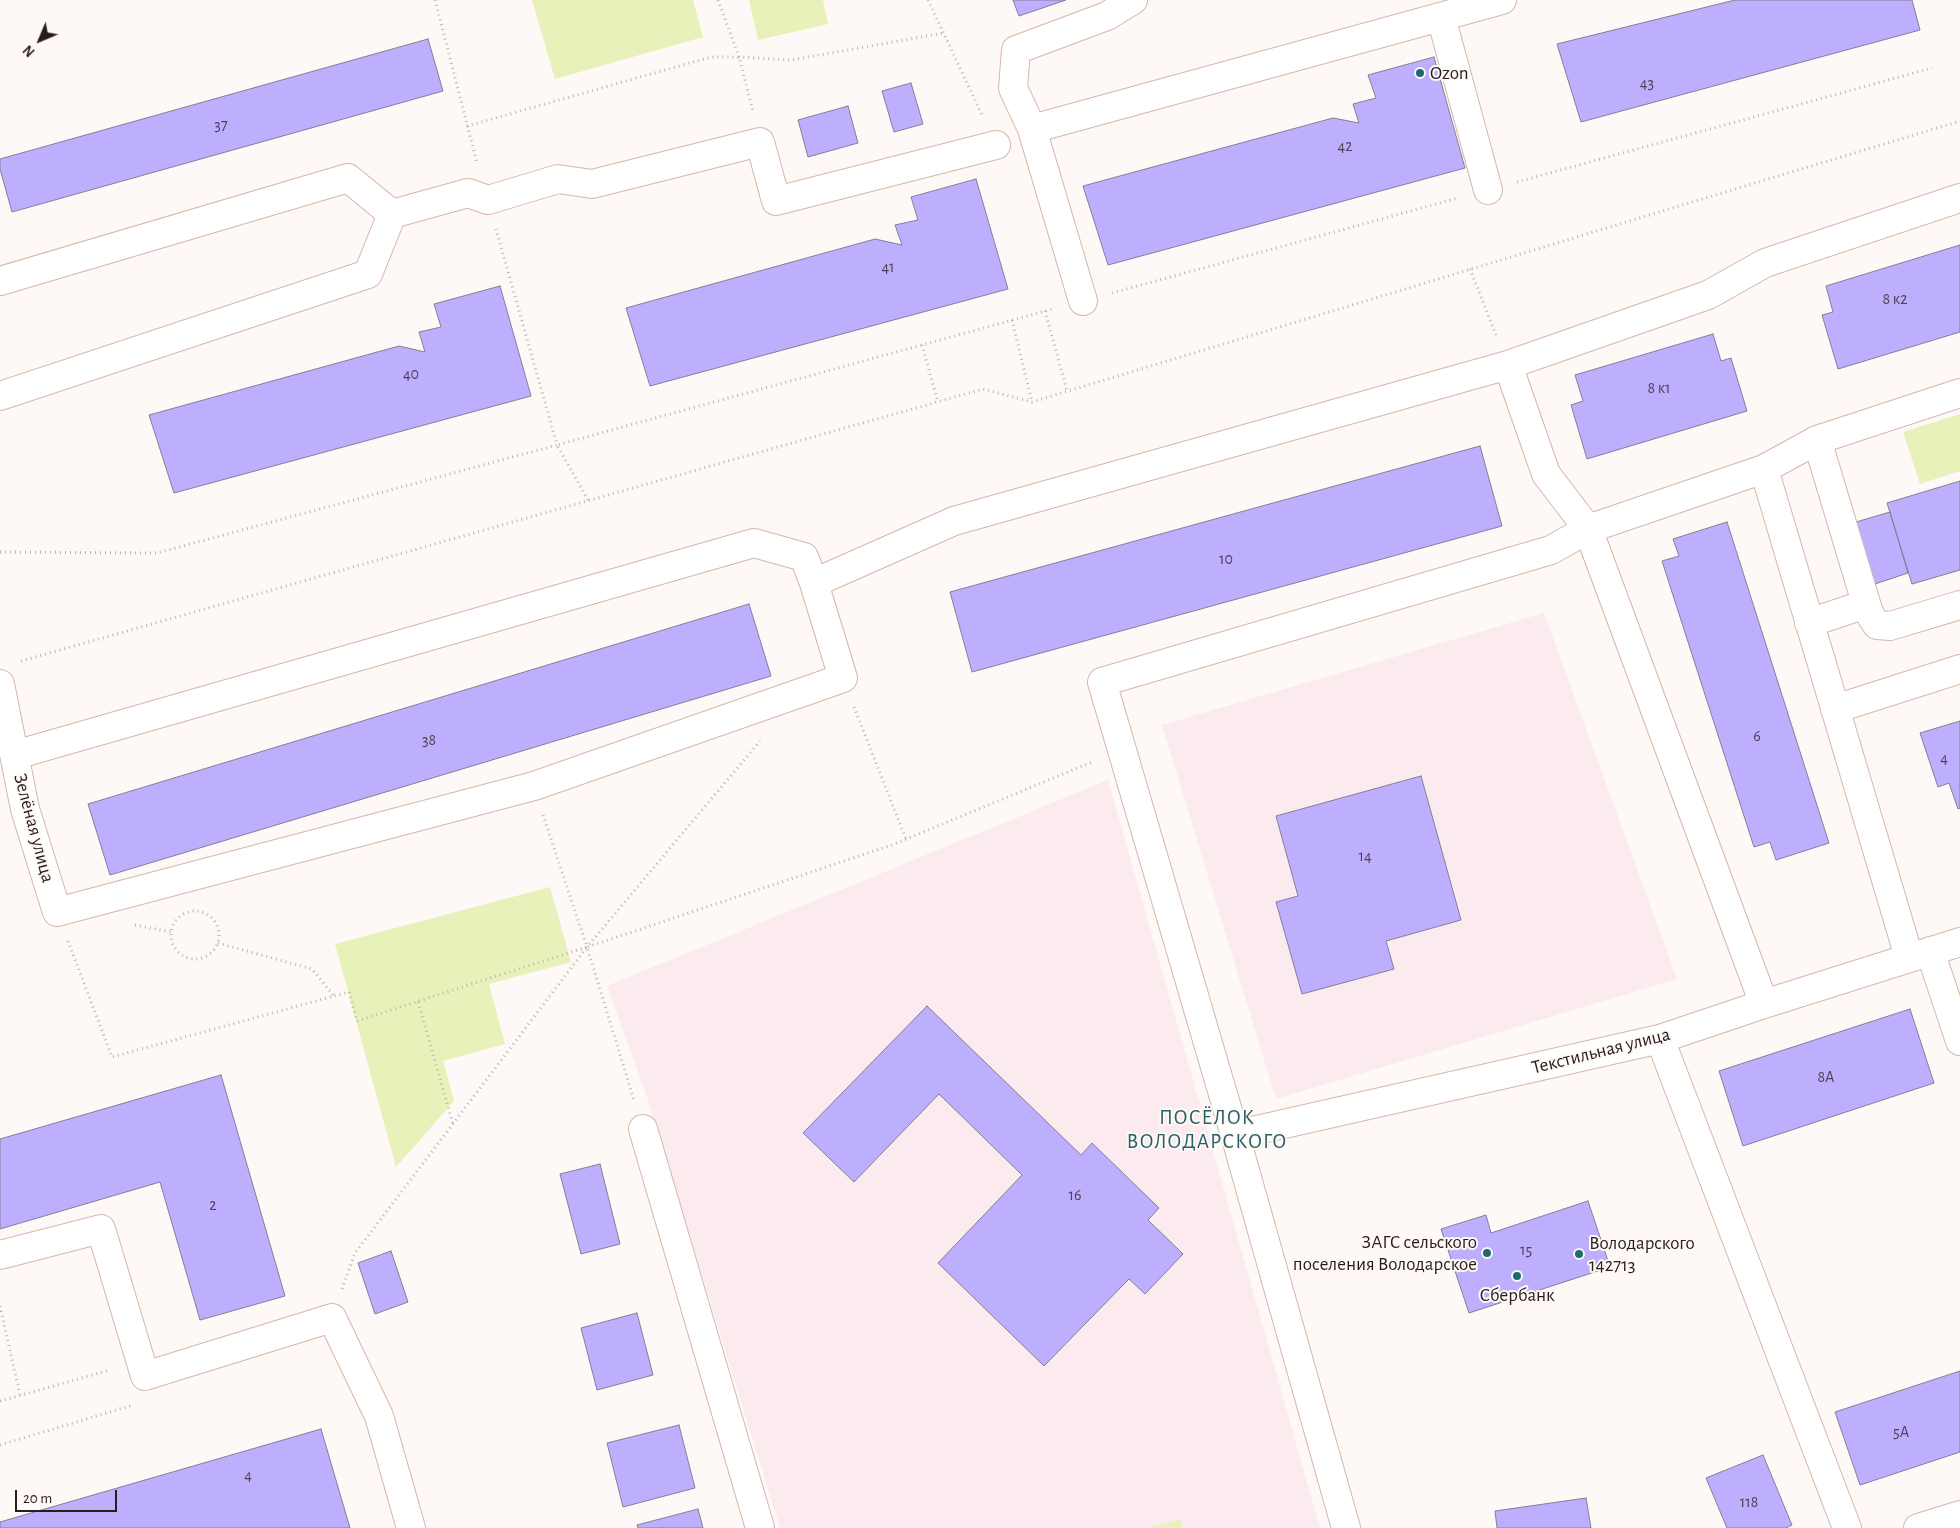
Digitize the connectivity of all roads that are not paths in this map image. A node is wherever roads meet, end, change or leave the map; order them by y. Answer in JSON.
{"nodes":[{"id":1,"x":1134,"y":0,"type":"edge"},
{"id":2,"x":1502,"y":0,"type":"edge"},
{"id":3,"x":1441,"y":17,"type":"junction"},
{"id":4,"x":1032,"y":129,"type":"junction"},
{"id":5,"x":996,"y":145,"type":"road end"},
{"id":6,"x":1488,"y":190,"type":"road end"},
{"id":7,"x":1960,"y":198,"type":"edge"},
{"id":8,"x":392,"y":214,"type":"junction"},
{"id":9,"x":0,"y":281,"type":"edge"},
{"id":10,"x":1082,"y":301,"type":"road end"},
{"id":11,"x":1508,"y":365,"type":"junction"},
{"id":12,"x":1960,"y":393,"type":"edge"},
{"id":13,"x":0,"y":396,"type":"edge"},
{"id":14,"x":1817,"y":440,"type":"junction"},
{"id":15,"x":1764,"y":469,"type":"junction"},
{"id":16,"x":1588,"y":529,"type":"junction"},
{"id":17,"x":814,"y":583,"type":"junction"},
{"id":18,"x":1866,"y":604,"type":"junction"},
{"id":19,"x":1960,"y":605,"type":"edge"},
{"id":20,"x":1809,"y":622,"type":"junction"},
{"id":21,"x":1960,"y":669,"type":"edge"},
{"id":22,"x":1,"y":694,"type":"edge"},
{"id":23,"x":1835,"y":709,"type":"junction"},
{"id":24,"x":15,"y":754,"type":"junction"},
{"id":25,"x":1960,"y":942,"type":"edge"},
{"id":26,"x":1920,"y":954,"type":"junction"},
{"id":27,"x":1764,"y":1004,"type":"junction"},
{"id":28,"x":1660,"y":1039,"type":"junction"},
{"id":29,"x":1960,"y":1041,"type":"edge"},
{"id":30,"x":643,"y":1129,"type":"road end"},
{"id":31,"x":1235,"y":1135,"type":"junction"},
{"id":32,"x":0,"y":1255,"type":"edge"},
{"id":33,"x":1960,"y":1515,"type":"edge"},
{"id":34,"x":410,"y":1528,"type":"edge"},
{"id":35,"x":760,"y":1528,"type":"edge"},
{"id":36,"x":1346,"y":1528,"type":"edge"},
{"id":37,"x":1847,"y":1528,"type":"edge"},
{"id":38,"x":1918,"y":1528,"type":"edge"}],
"edges":[{"from":1,"to":4,"type":"street"},
{"from":2,"to":3,"type":"street"},
{"from":3,"to":4,"type":"street"},
{"from":3,"to":6,"type":"street"},
{"from":4,"to":10,"type":"street"},
{"from":5,"to":8,"type":"street"},
{"from":7,"to":11,"type":"street"},
{"from":8,"to":9,"type":"street"},
{"from":8,"to":13,"type":"street"},
{"from":11,"to":16,"type":"street"},
{"from":11,"to":17,"type":"street"},
{"from":12,"to":14,"type":"street"},
{"from":14,"to":15,"type":"street"},
{"from":14,"to":18,"type":"street"},
{"from":15,"to":16,"type":"street"},
{"from":15,"to":20,"type":"street"},
{"from":16,"to":27,"type":"street"},
{"from":16,"to":31,"type":"street"},
{"from":17,"to":24,"type":"street"},
{"from":17,"to":24,"type":"street","name":"Зелёная улица"},
{"from":18,"to":19,"type":"street"},
{"from":18,"to":20,"type":"street"},
{"from":20,"to":23,"type":"street"},
{"from":21,"to":23,"type":"street"},
{"from":22,"to":24,"type":"street","name":"Зелёная улица"},
{"from":23,"to":26,"type":"street"},
{"from":25,"to":26,"type":"street","name":"Текстильная улица"},
{"from":26,"to":27,"type":"street","name":"Текстильная улица"},
{"from":26,"to":29,"type":"street"},
{"from":27,"to":28,"type":"street","name":"Текстильная улица"},
{"from":28,"to":31,"type":"street","name":"Текстильная улица"},
{"from":28,"to":37,"type":"street"},
{"from":30,"to":35,"type":"street"},
{"from":31,"to":36,"type":"street"},
{"from":32,"to":34,"type":"street"},
{"from":33,"to":38,"type":"street"}]}
